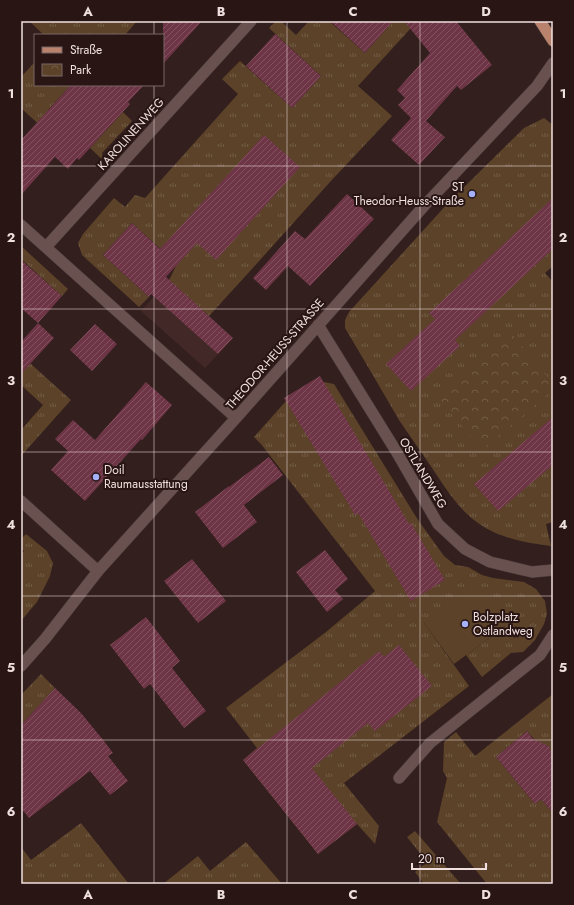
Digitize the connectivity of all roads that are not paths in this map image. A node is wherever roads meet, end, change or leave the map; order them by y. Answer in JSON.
{"nodes":[{"id":1,"x":251,"y":21,"type":"edge"},
{"id":2,"x":540,"y":21,"type":"edge"},
{"id":3,"x":553,"y":41,"type":"edge"},
{"id":4,"x":553,"y":63,"type":"edge"},
{"id":5,"x":21,"y":225,"type":"edge"},
{"id":6,"x":46,"y":247,"type":"junction"},
{"id":7,"x":318,"y":326,"type":"junction"},
{"id":8,"x":236,"y":418,"type":"junction"},
{"id":9,"x":21,"y":501,"type":"edge"},
{"id":10,"x":553,"y":570,"type":"edge"},
{"id":11,"x":98,"y":571,"type":"junction"},
{"id":12,"x":553,"y":635,"type":"edge"},
{"id":13,"x":21,"y":666,"type":"edge"},
{"id":14,"x":399,"y":778,"type":"dead end"}],
"edges":[{"from":1,"to":6,"type":"street","name":"KAROLINENWEG"},
{"from":2,"to":3,"type":"main road"},
{"from":4,"to":7,"type":"street","name":"THEODOR-HEUSS-STRASSE"},
{"from":5,"to":6,"type":"street"},
{"from":6,"to":8,"type":"street"},
{"from":7,"to":8,"type":"street","name":"THEODOR-HEUSS-STRASSE"},
{"from":7,"to":10,"type":"street","name":"OSTLANDWEG"},
{"from":8,"to":11,"type":"street","name":"THEODOR-HEUSS-STRASSE"},
{"from":9,"to":11,"type":"street"},
{"from":11,"to":13,"type":"street","name":"THEODOR-HEUSS-STRASSE"},
{"from":12,"to":14,"type":"street"}]}
